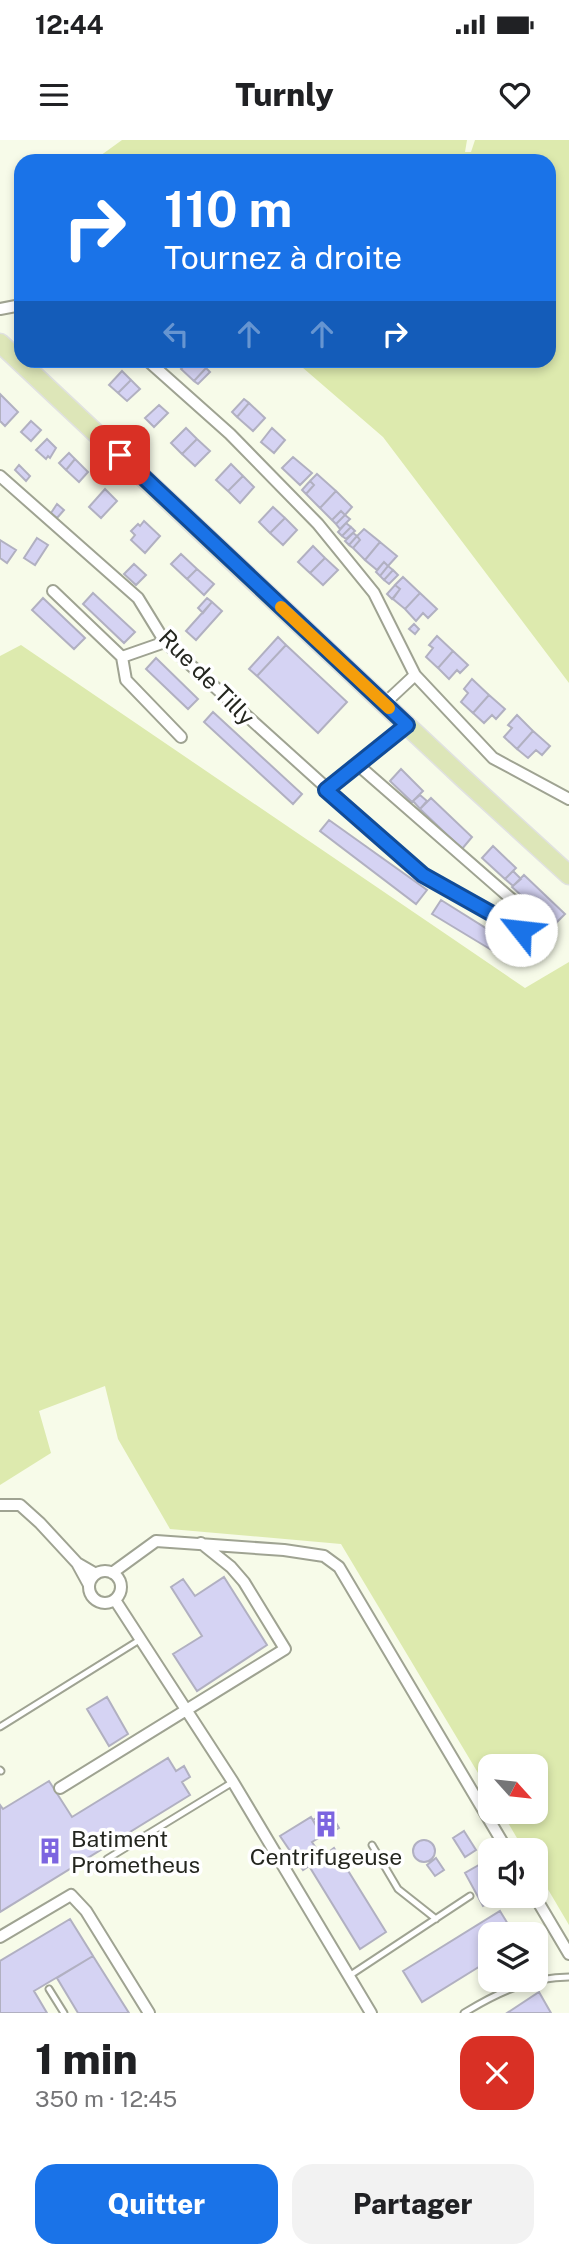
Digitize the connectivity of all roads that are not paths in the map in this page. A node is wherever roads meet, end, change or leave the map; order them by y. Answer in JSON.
{"nodes":[{"id":1,"x":0,"y":343,"type":"edge"},
{"id":2,"x":14,"y":356,"type":"edge"},
{"id":3,"x":27,"y":368,"type":"edge"},
{"id":4,"x":156,"y":368,"type":"edge"},
{"id":5,"x":1,"y":480,"type":"edge"},
{"id":6,"x":52,"y":591,"type":"dead end"},
{"id":7,"x":165,"y":642,"type":"junction"},
{"id":8,"x":122,"y":657,"type":"junction"},
{"id":9,"x":415,"y":675,"type":"junction"},
{"id":10,"x":384,"y":704,"type":"junction"},
{"id":11,"x":407,"y":725,"type":"junction"},
{"id":12,"x":181,"y":737,"type":"dead end"},
{"id":13,"x":358,"y":765,"type":"junction"},
{"id":14,"x":326,"y":790,"type":"junction"},
{"id":15,"x":569,"y":799,"type":"edge"},
{"id":16,"x":569,"y":875,"type":"edge"},
{"id":17,"x":540,"y":924,"type":"dead end"},
{"id":18,"x":521,"y":930,"type":"dead end"},
{"id":19,"x":0,"y":1505,"type":"edge"},
{"id":20,"x":201,"y":1543,"type":"junction"},
{"id":21,"x":77,"y":1563,"type":"junction"},
{"id":22,"x":112,"y":1573,"type":"junction"},
{"id":23,"x":96,"y":1574,"type":"junction"},
{"id":24,"x":89,"y":1585,"type":"junction"},
{"id":25,"x":115,"y":1600,"type":"junction"},
{"id":26,"x":141,"y":1639,"type":"junction"},
{"id":27,"x":187,"y":1710,"type":"junction"},
{"id":28,"x":0,"y":1727,"type":"edge"},
{"id":29,"x":233,"y":1782,"type":"junction"},
{"id":30,"x":60,"y":1788,"type":"dead end"},
{"id":31,"x":500,"y":1838,"type":"edge"},
{"id":32,"x":372,"y":1845,"type":"dead end"},
{"id":33,"x":107,"y":1859,"type":"dead end"},
{"id":34,"x":470,"y":1896,"type":"dead end"},
{"id":35,"x":542,"y":1908,"type":"edge"},
{"id":36,"x":436,"y":1919,"type":"junction"},
{"id":37,"x":0,"y":1937,"type":"edge"},
{"id":38,"x":569,"y":1954,"type":"edge"},
{"id":39,"x":349,"y":1976,"type":"junction"},
{"id":40,"x":569,"y":1978,"type":"edge"},
{"id":41,"x":49,"y":1989,"type":"dead end"},
{"id":42,"x":64,"y":2013,"type":"edge"},
{"id":43,"x":149,"y":2013,"type":"edge"},
{"id":44,"x":372,"y":2013,"type":"edge"},
{"id":45,"x":464,"y":2013,"type":"edge"}],
"edges":[{"from":1,"to":2,"type":"main road"},
{"from":3,"to":10,"type":"main road"},
{"from":4,"to":9,"type":"street"},
{"from":5,"to":7,"type":"street","name":"Rue de Tilly"},
{"from":6,"to":8,"type":"street"},
{"from":7,"to":8,"type":"street"},
{"from":7,"to":14,"type":"street","name":"Rue de Tilly"},
{"from":8,"to":12,"type":"street"},
{"from":9,"to":10,"type":"street"},
{"from":9,"to":15,"type":"street"},
{"from":10,"to":11,"type":"main road"},
{"from":11,"to":13,"type":"street"},
{"from":11,"to":16,"type":"main road"},
{"from":13,"to":14,"type":"street"},
{"from":13,"to":17,"type":"street"},
{"from":14,"to":18,"type":"street","name":"Rue de Tilly"},
{"from":19,"to":21,"type":"street"},
{"from":20,"to":22,"type":"street"},
{"from":20,"to":27,"type":"street"},
{"from":20,"to":31,"type":"street"},
{"from":21,"to":23,"type":"street"},
{"from":21,"to":24,"type":"street"},
{"from":22,"to":23,"type":"street"},
{"from":22,"to":25,"type":"street"},
{"from":23,"to":24,"type":"street"},
{"from":24,"to":25,"type":"street"},
{"from":25,"to":26,"type":"street"},
{"from":26,"to":27,"type":"street"},
{"from":26,"to":28,"type":"lane"},
{"from":27,"to":29,"type":"street"},
{"from":27,"to":30,"type":"street"},
{"from":29,"to":33,"type":"lane"},
{"from":29,"to":39,"type":"street"},
{"from":32,"to":36,"type":"lane"},
{"from":34,"to":36,"type":"lane"},
{"from":35,"to":38,"type":"street"},
{"from":36,"to":39,"type":"lane"},
{"from":37,"to":43,"type":"street"},
{"from":39,"to":44,"type":"street"},
{"from":40,"to":45,"type":"lane"},
{"from":41,"to":42,"type":"lane"}]}
